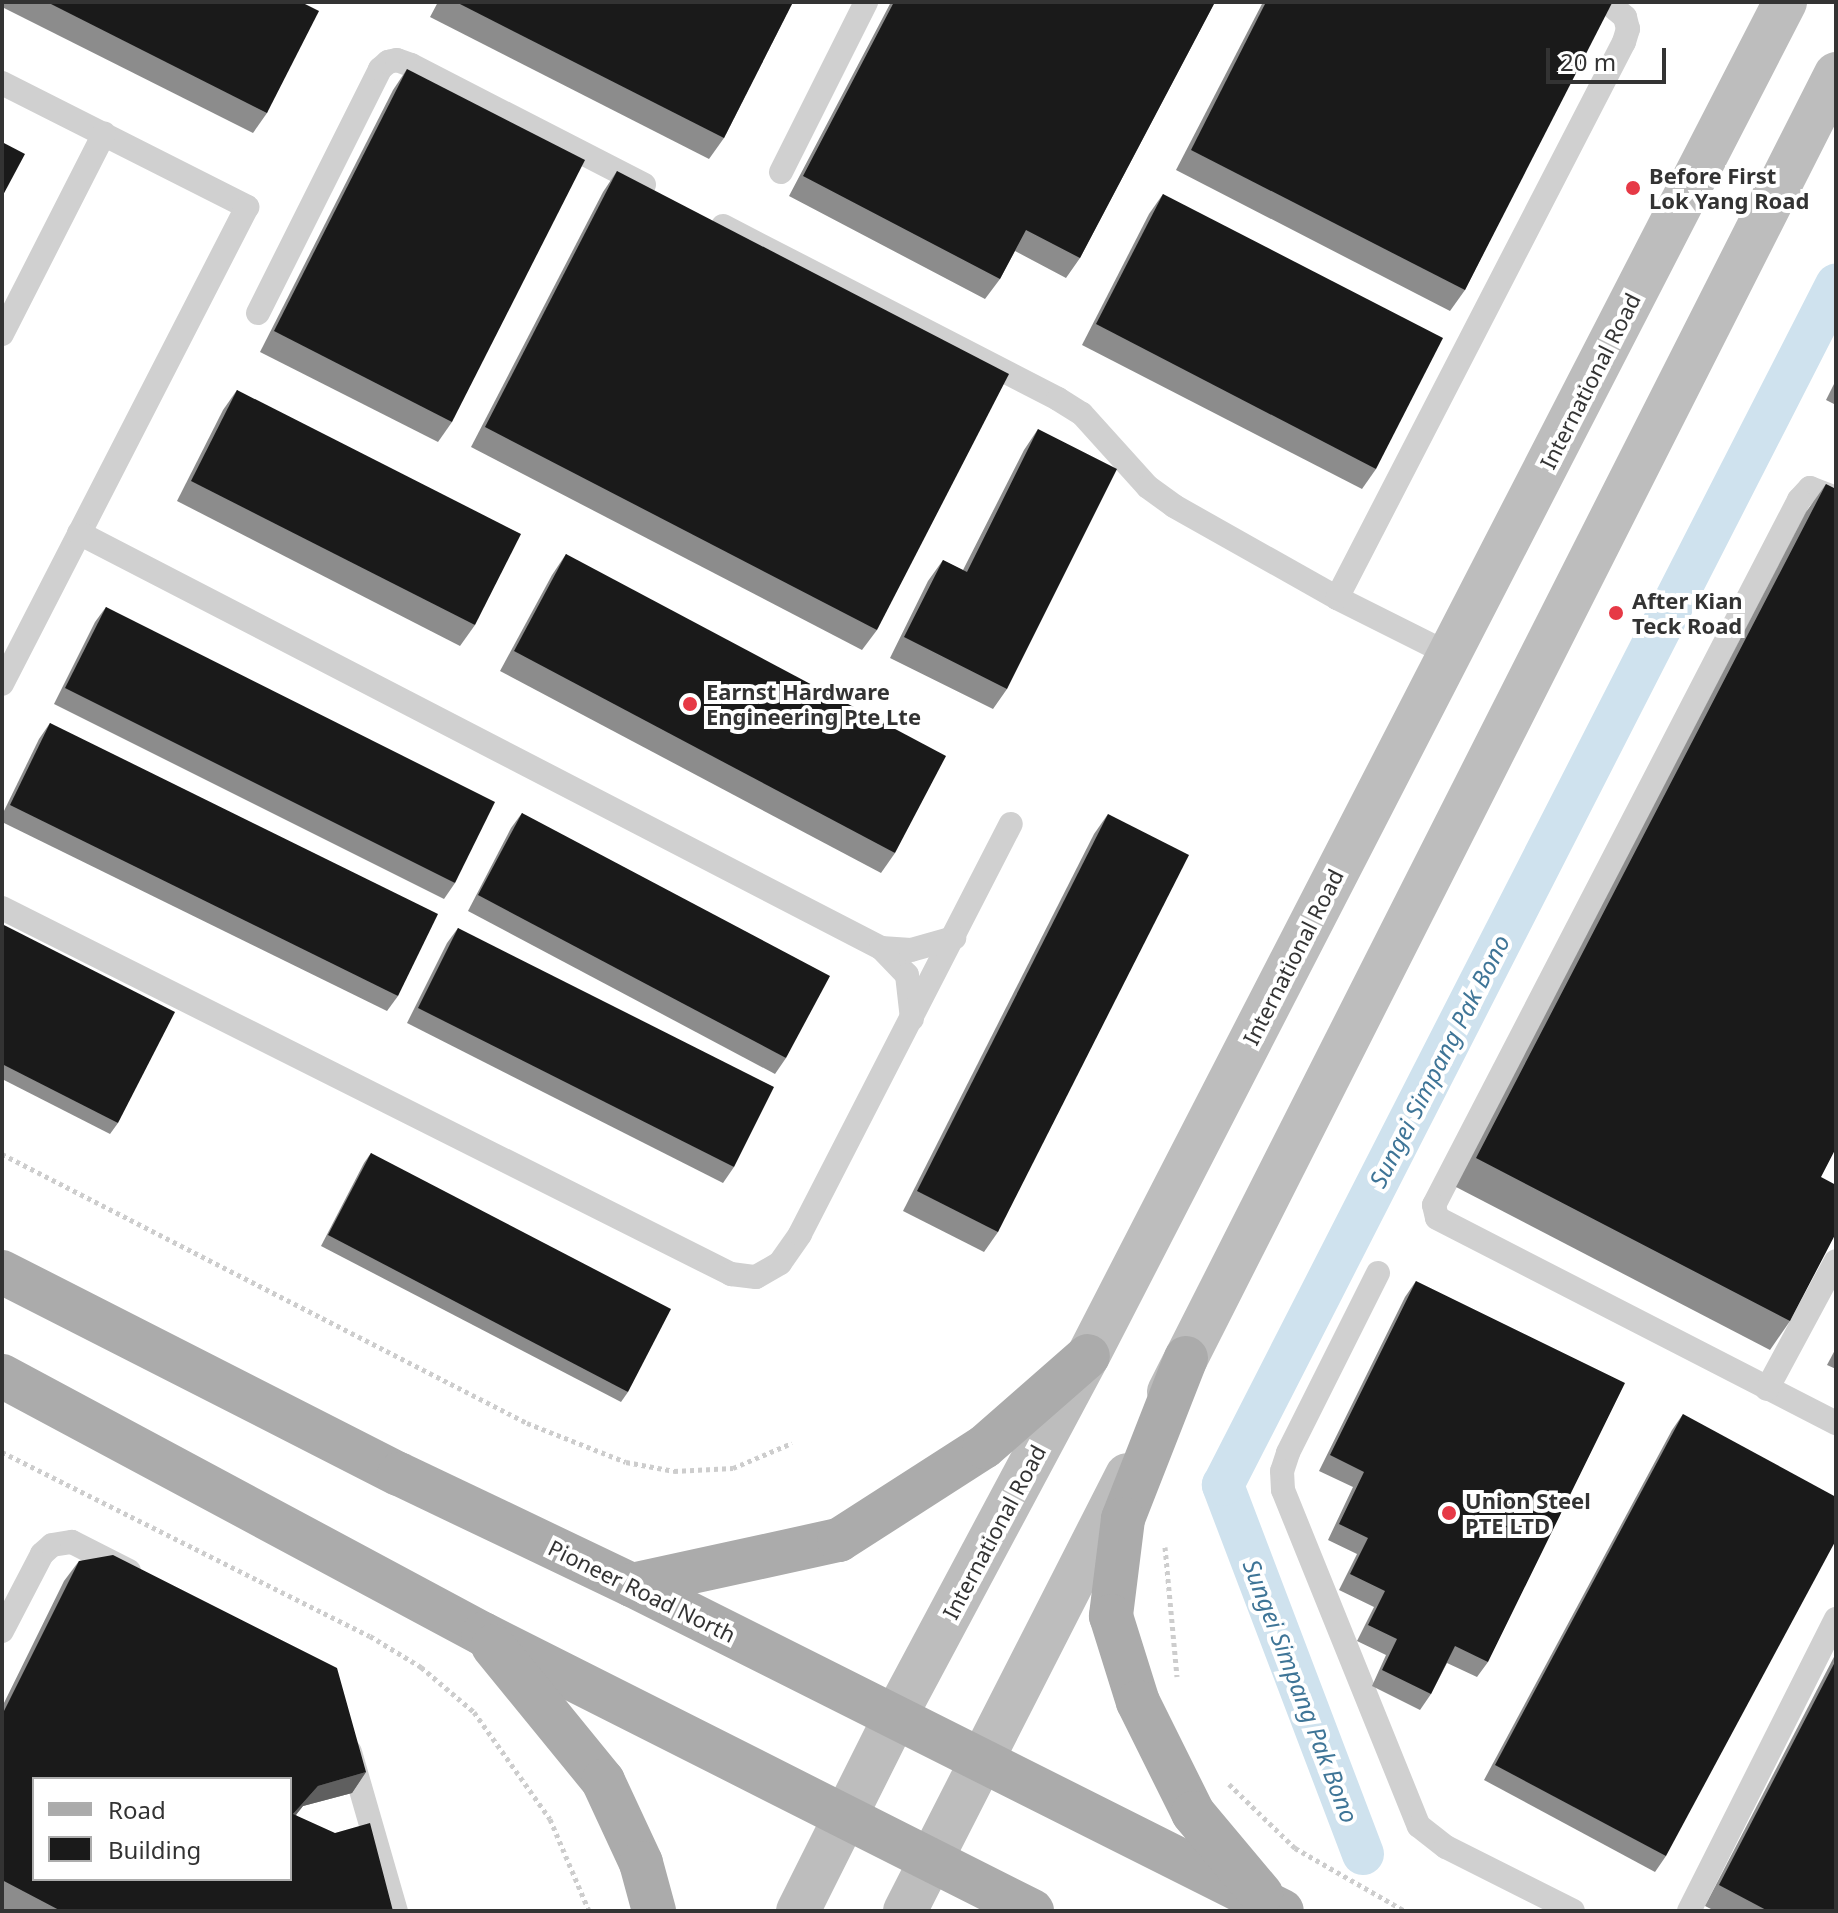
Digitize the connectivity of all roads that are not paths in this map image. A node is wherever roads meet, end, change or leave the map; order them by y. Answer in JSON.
{"nodes":[{"id":1,"x":866,"y":2,"type":"edge"},
{"id":2,"x":1607,"y":2,"type":"edge"},
{"id":3,"x":1785,"y":2,"type":"edge"},
{"id":4,"x":1836,"y":74,"type":"edge"},
{"id":5,"x":2,"y":83,"type":"edge"},
{"id":6,"x":104,"y":134,"type":"junction"},
{"id":7,"x":781,"y":172,"type":"dead end"},
{"id":8,"x":664,"y":196,"type":"edge"},
{"id":9,"x":706,"y":217,"type":"edge"},
{"id":10,"x":258,"y":313,"type":"dead end"},
{"id":11,"x":2,"y":334,"type":"edge"},
{"id":12,"x":1836,"y":498,"type":"edge"},
{"id":13,"x":79,"y":533,"type":"junction"},
{"id":14,"x":1337,"y":598,"type":"junction"},
{"id":15,"x":1449,"y":654,"type":"junction"},
{"id":16,"x":2,"y":684,"type":"edge"},
{"id":17,"x":1011,"y":824,"type":"dead end"},
{"id":18,"x":2,"y":908,"type":"edge"},
{"id":19,"x":954,"y":938,"type":"junction"},
{"id":20,"x":881,"y":948,"type":"junction"},
{"id":21,"x":912,"y":1019,"type":"junction"},
{"id":22,"x":1836,"y":1261,"type":"edge"},
{"id":23,"x":2,"y":1272,"type":"edge"},
{"id":24,"x":1378,"y":1273,"type":"dead end"},
{"id":25,"x":1088,"y":1356,"type":"junction"},
{"id":26,"x":1186,"y":1358,"type":"junction"},
{"id":27,"x":2,"y":1376,"type":"edge"},
{"id":28,"x":1767,"y":1389,"type":"junction"},
{"id":29,"x":1836,"y":1423,"type":"edge"},
{"id":30,"x":151,"y":1583,"type":"edge"},
{"id":31,"x":632,"y":1585,"type":"junction"},
{"id":32,"x":1836,"y":1619,"type":"edge"},
{"id":33,"x":2,"y":1631,"type":"edge"},
{"id":34,"x":483,"y":1634,"type":"junction"},
{"id":35,"x":895,"y":1717,"type":"junction"},
{"id":36,"x":346,"y":1735,"type":"edge"},
{"id":37,"x":981,"y":1760,"type":"junction"},
{"id":38,"x":845,"y":1818,"type":"junction"},
{"id":39,"x":931,"y":1861,"type":"junction"},
{"id":40,"x":1276,"y":1908,"type":"edge"},
{"id":41,"x":396,"y":1911,"type":"edge"},
{"id":42,"x":654,"y":1911,"type":"edge"},
{"id":43,"x":798,"y":1911,"type":"edge"},
{"id":44,"x":905,"y":1911,"type":"edge"},
{"id":45,"x":1032,"y":1911,"type":"edge"},
{"id":46,"x":1573,"y":1911,"type":"edge"},
{"id":47,"x":1689,"y":1911,"type":"edge"}],
"edges":[{"from":1,"to":7,"type":"lane"},
{"from":2,"to":14,"type":"lane"},
{"from":3,"to":15,"type":"main road","name":"International Road"},
{"from":4,"to":26,"type":"main road"},
{"from":5,"to":6,"type":"lane"},
{"from":6,"to":11,"type":"lane"},
{"from":6,"to":13,"type":"lane"},
{"from":8,"to":10,"type":"lane"},
{"from":9,"to":14,"type":"lane"},
{"from":12,"to":28,"type":"lane"},
{"from":13,"to":16,"type":"lane"},
{"from":13,"to":20,"type":"lane"},
{"from":14,"to":15,"type":"lane"},
{"from":15,"to":25,"type":"main road","name":"International Road"},
{"from":17,"to":19,"type":"lane"},
{"from":18,"to":21,"type":"lane"},
{"from":19,"to":20,"type":"lane"},
{"from":19,"to":21,"type":"lane"},
{"from":20,"to":21,"type":"lane"},
{"from":22,"to":28,"type":"lane"},
{"from":23,"to":31,"type":"main road","name":"Pioneer Road North"},
{"from":24,"to":46,"type":"lane"},
{"from":25,"to":31,"type":"main road"},
{"from":25,"to":35,"type":"main road","name":"International Road"},
{"from":26,"to":37,"type":"main road"},
{"from":26,"to":40,"type":"main road"},
{"from":27,"to":34,"type":"main road"},
{"from":28,"to":29,"type":"lane"},
{"from":30,"to":33,"type":"lane"},
{"from":31,"to":35,"type":"main road","name":"Pioneer Road North"},
{"from":32,"to":47,"type":"lane"},
{"from":34,"to":38,"type":"main road"},
{"from":34,"to":42,"type":"main road"},
{"from":35,"to":37,"type":"main road","name":"Pioneer Road North"},
{"from":35,"to":38,"type":"main road","name":"International Road"},
{"from":36,"to":41,"type":"lane"},
{"from":37,"to":39,"type":"main road"},
{"from":37,"to":40,"type":"main road","name":"Pioneer Road North"},
{"from":38,"to":39,"type":"main road"},
{"from":38,"to":43,"type":"main road","name":"International Road"},
{"from":39,"to":44,"type":"main road"},
{"from":39,"to":45,"type":"main road"}]}
